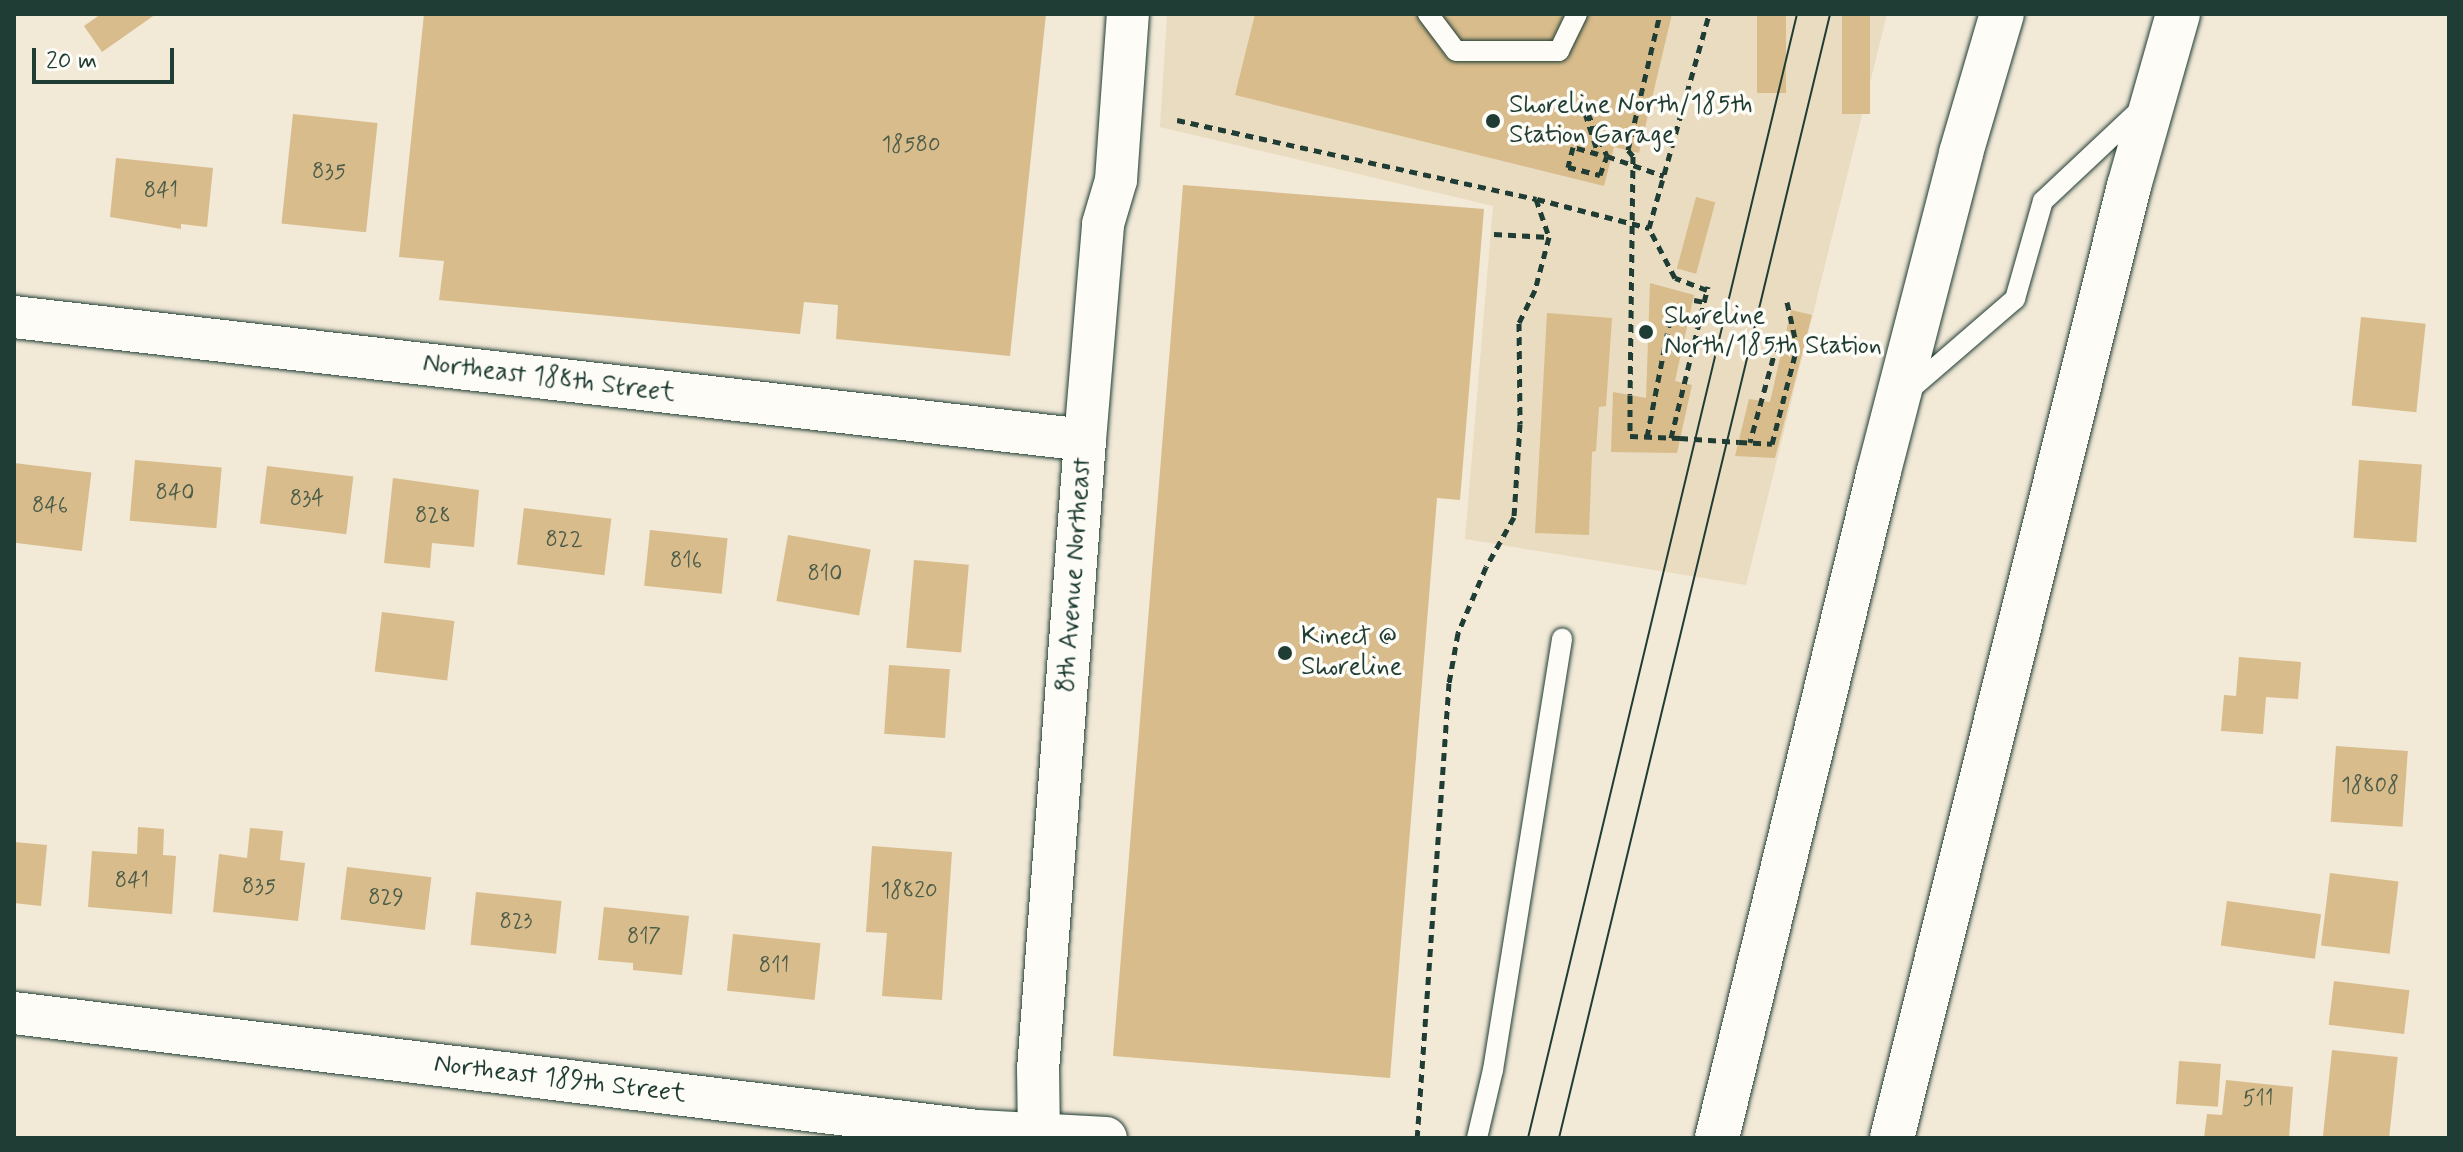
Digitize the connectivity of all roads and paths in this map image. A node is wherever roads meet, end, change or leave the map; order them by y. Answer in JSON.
{"nodes":[{"id":1,"x":1128,"y":14,"type":"edge"},
{"id":2,"x":1428,"y":14,"type":"edge"},
{"id":3,"x":1577,"y":14,"type":"edge"},
{"id":4,"x":1660,"y":14,"type":"edge"},
{"id":5,"x":1709,"y":14,"type":"edge"},
{"id":6,"x":2002,"y":14,"type":"edge"},
{"id":7,"x":2178,"y":14,"type":"edge"},
{"id":8,"x":1578,"y":92,"type":"dead end"},
{"id":9,"x":2154,"y":97,"type":"junction"},
{"id":10,"x":1582,"y":100,"type":"dead end"},
{"id":11,"x":1177,"y":120,"type":"dead end"},
{"id":12,"x":1607,"y":156,"type":"junction"},
{"id":13,"x":1664,"y":176,"type":"junction"},
{"id":14,"x":1536,"y":199,"type":"junction"},
{"id":15,"x":1649,"y":228,"type":"junction"},
{"id":16,"x":1494,"y":234,"type":"dead end"},
{"id":17,"x":1549,"y":237,"type":"junction"},
{"id":18,"x":1694,"y":300,"type":"dead end"},
{"id":19,"x":1704,"y":302,"type":"junction"},
{"id":20,"x":1787,"y":302,"type":"dead end"},
{"id":21,"x":14,"y":317,"type":"edge"},
{"id":22,"x":1670,"y":320,"type":"dead end"},
{"id":23,"x":1797,"y":347,"type":"junction"},
{"id":24,"x":1897,"y":401,"type":"junction"},
{"id":25,"x":1647,"y":437,"type":"junction"},
{"id":26,"x":1671,"y":438,"type":"junction"},
{"id":27,"x":1085,"y":440,"type":"junction"},
{"id":28,"x":1750,"y":442,"type":"junction"},
{"id":29,"x":1562,"y":638,"type":"dead end"},
{"id":30,"x":14,"y":1013,"type":"edge"},
{"id":31,"x":1039,"y":1136,"type":"edge"},
{"id":32,"x":1106,"y":1138,"type":"edge"},
{"id":33,"x":1417,"y":1138,"type":"edge"},
{"id":34,"x":1477,"y":1138,"type":"edge"},
{"id":35,"x":1717,"y":1138,"type":"edge"},
{"id":36,"x":1892,"y":1138,"type":"edge"}],
"edges":[{"from":1,"to":27,"type":"street","name":"8th Avenue Northeast"},
{"from":2,"to":3,"type":"lane"},
{"from":4,"to":25,"type":"path","bridge":true},
{"from":5,"to":13,"type":"path"},
{"from":6,"to":24,"type":"highway"},
{"from":7,"to":9,"type":"highway"},
{"from":8,"to":12,"type":"path"},
{"from":9,"to":24,"type":"lane"},
{"from":9,"to":36,"type":"highway"},
{"from":10,"to":12,"type":"path"},
{"from":11,"to":14,"type":"path"},
{"from":12,"to":13,"type":"path"},
{"from":13,"to":15,"type":"path"},
{"from":14,"to":15,"type":"path"},
{"from":14,"to":17,"type":"path"},
{"from":15,"to":19,"type":"path"},
{"from":16,"to":17,"type":"path"},
{"from":17,"to":33,"type":"path"},
{"from":18,"to":19,"type":"path"},
{"from":19,"to":26,"type":"path"},
{"from":20,"to":23,"type":"path"},
{"from":21,"to":27,"type":"street","name":"Northeast 188th Street"},
{"from":22,"to":25,"type":"path"},
{"from":23,"to":28,"type":"path"},
{"from":23,"to":28,"type":"path"},
{"from":24,"to":35,"type":"highway"},
{"from":25,"to":26,"type":"path"},
{"from":26,"to":28,"type":"path","bridge":true},
{"from":27,"to":31,"type":"street","name":"8th Avenue Northeast"},
{"from":29,"to":34,"type":"lane"},
{"from":30,"to":31,"type":"street","name":"Northeast 189th Street"},
{"from":31,"to":32,"type":"street","name":"Northeast 189th Street"}]}
